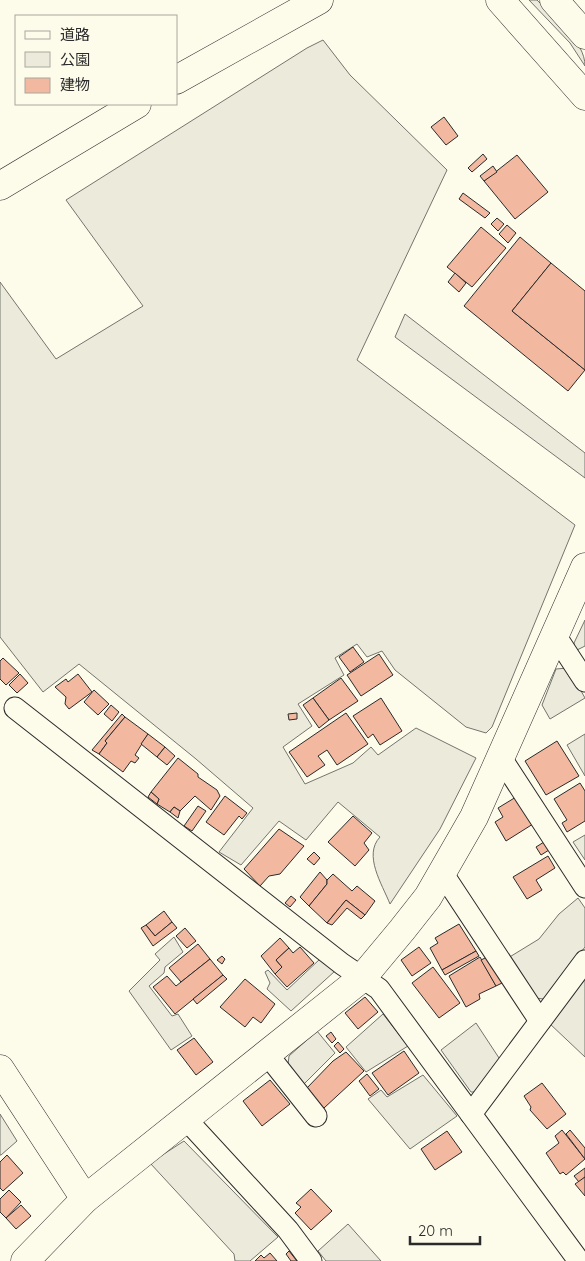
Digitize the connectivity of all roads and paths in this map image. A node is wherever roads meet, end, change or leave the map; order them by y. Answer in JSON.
{"nodes":[{"id":1,"x":319,"y":0,"type":"edge"},
{"id":2,"x":500,"y":0,"type":"edge"},
{"id":3,"x":554,"y":0,"type":"edge"},
{"id":4,"x":585,"y":35,"type":"edge"},
{"id":5,"x":178,"y":79,"type":"edge"},
{"id":6,"x":585,"y":96,"type":"edge"},
{"id":7,"x":135,"y":105,"type":"edge"},
{"id":8,"x":0,"y":186,"type":"edge"},
{"id":9,"x":585,"y":567,"type":"edge"},
{"id":10,"x":555,"y":635,"type":"junction"},
{"id":11,"x":585,"y":681,"type":"edge"},
{"id":12,"x":15,"y":708,"type":"dead end"},
{"id":13,"x":501,"y":758,"type":"junction"},
{"id":14,"x":443,"y":874,"type":"junction"},
{"id":15,"x":585,"y":887,"type":"edge"},
{"id":16,"x":585,"y":961,"type":"edge"},
{"id":17,"x":362,"y":978,"type":"junction"},
{"id":18,"x":540,"y":1021,"type":"junction"},
{"id":19,"x":267,"y":1054,"type":"junction"},
{"id":20,"x":0,"y":1069,"type":"edge"},
{"id":21,"x":472,"y":1114,"type":"junction"},
{"id":22,"x":316,"y":1116,"type":"dead end"},
{"id":23,"x":184,"y":1117,"type":"junction"},
{"id":24,"x":84,"y":1199,"type":"junction"},
{"id":25,"x":25,"y":1261,"type":"edge"},
{"id":26,"x":311,"y":1261,"type":"edge"},
{"id":27,"x":578,"y":1261,"type":"edge"}],
"edges":[{"from":1,"to":5,"type":"main road"},
{"from":2,"to":6,"type":"main road"},
{"from":3,"to":4,"type":"main road"},
{"from":7,"to":8,"type":"main road"},
{"from":9,"to":10,"type":"main road"},
{"from":10,"to":11,"type":"street"},
{"from":10,"to":13,"type":"main road"},
{"from":12,"to":17,"type":"street"},
{"from":13,"to":14,"type":"main road"},
{"from":13,"to":15,"type":"street"},
{"from":14,"to":17,"type":"main road"},
{"from":14,"to":18,"type":"street"},
{"from":16,"to":18,"type":"street"},
{"from":17,"to":19,"type":"main road"},
{"from":17,"to":21,"type":"street"},
{"from":18,"to":21,"type":"street"},
{"from":19,"to":22,"type":"street"},
{"from":19,"to":23,"type":"main road"},
{"from":20,"to":24,"type":"main road"},
{"from":21,"to":27,"type":"street"},
{"from":23,"to":24,"type":"main road"},
{"from":23,"to":26,"type":"street"},
{"from":24,"to":25,"type":"main road"}]}
